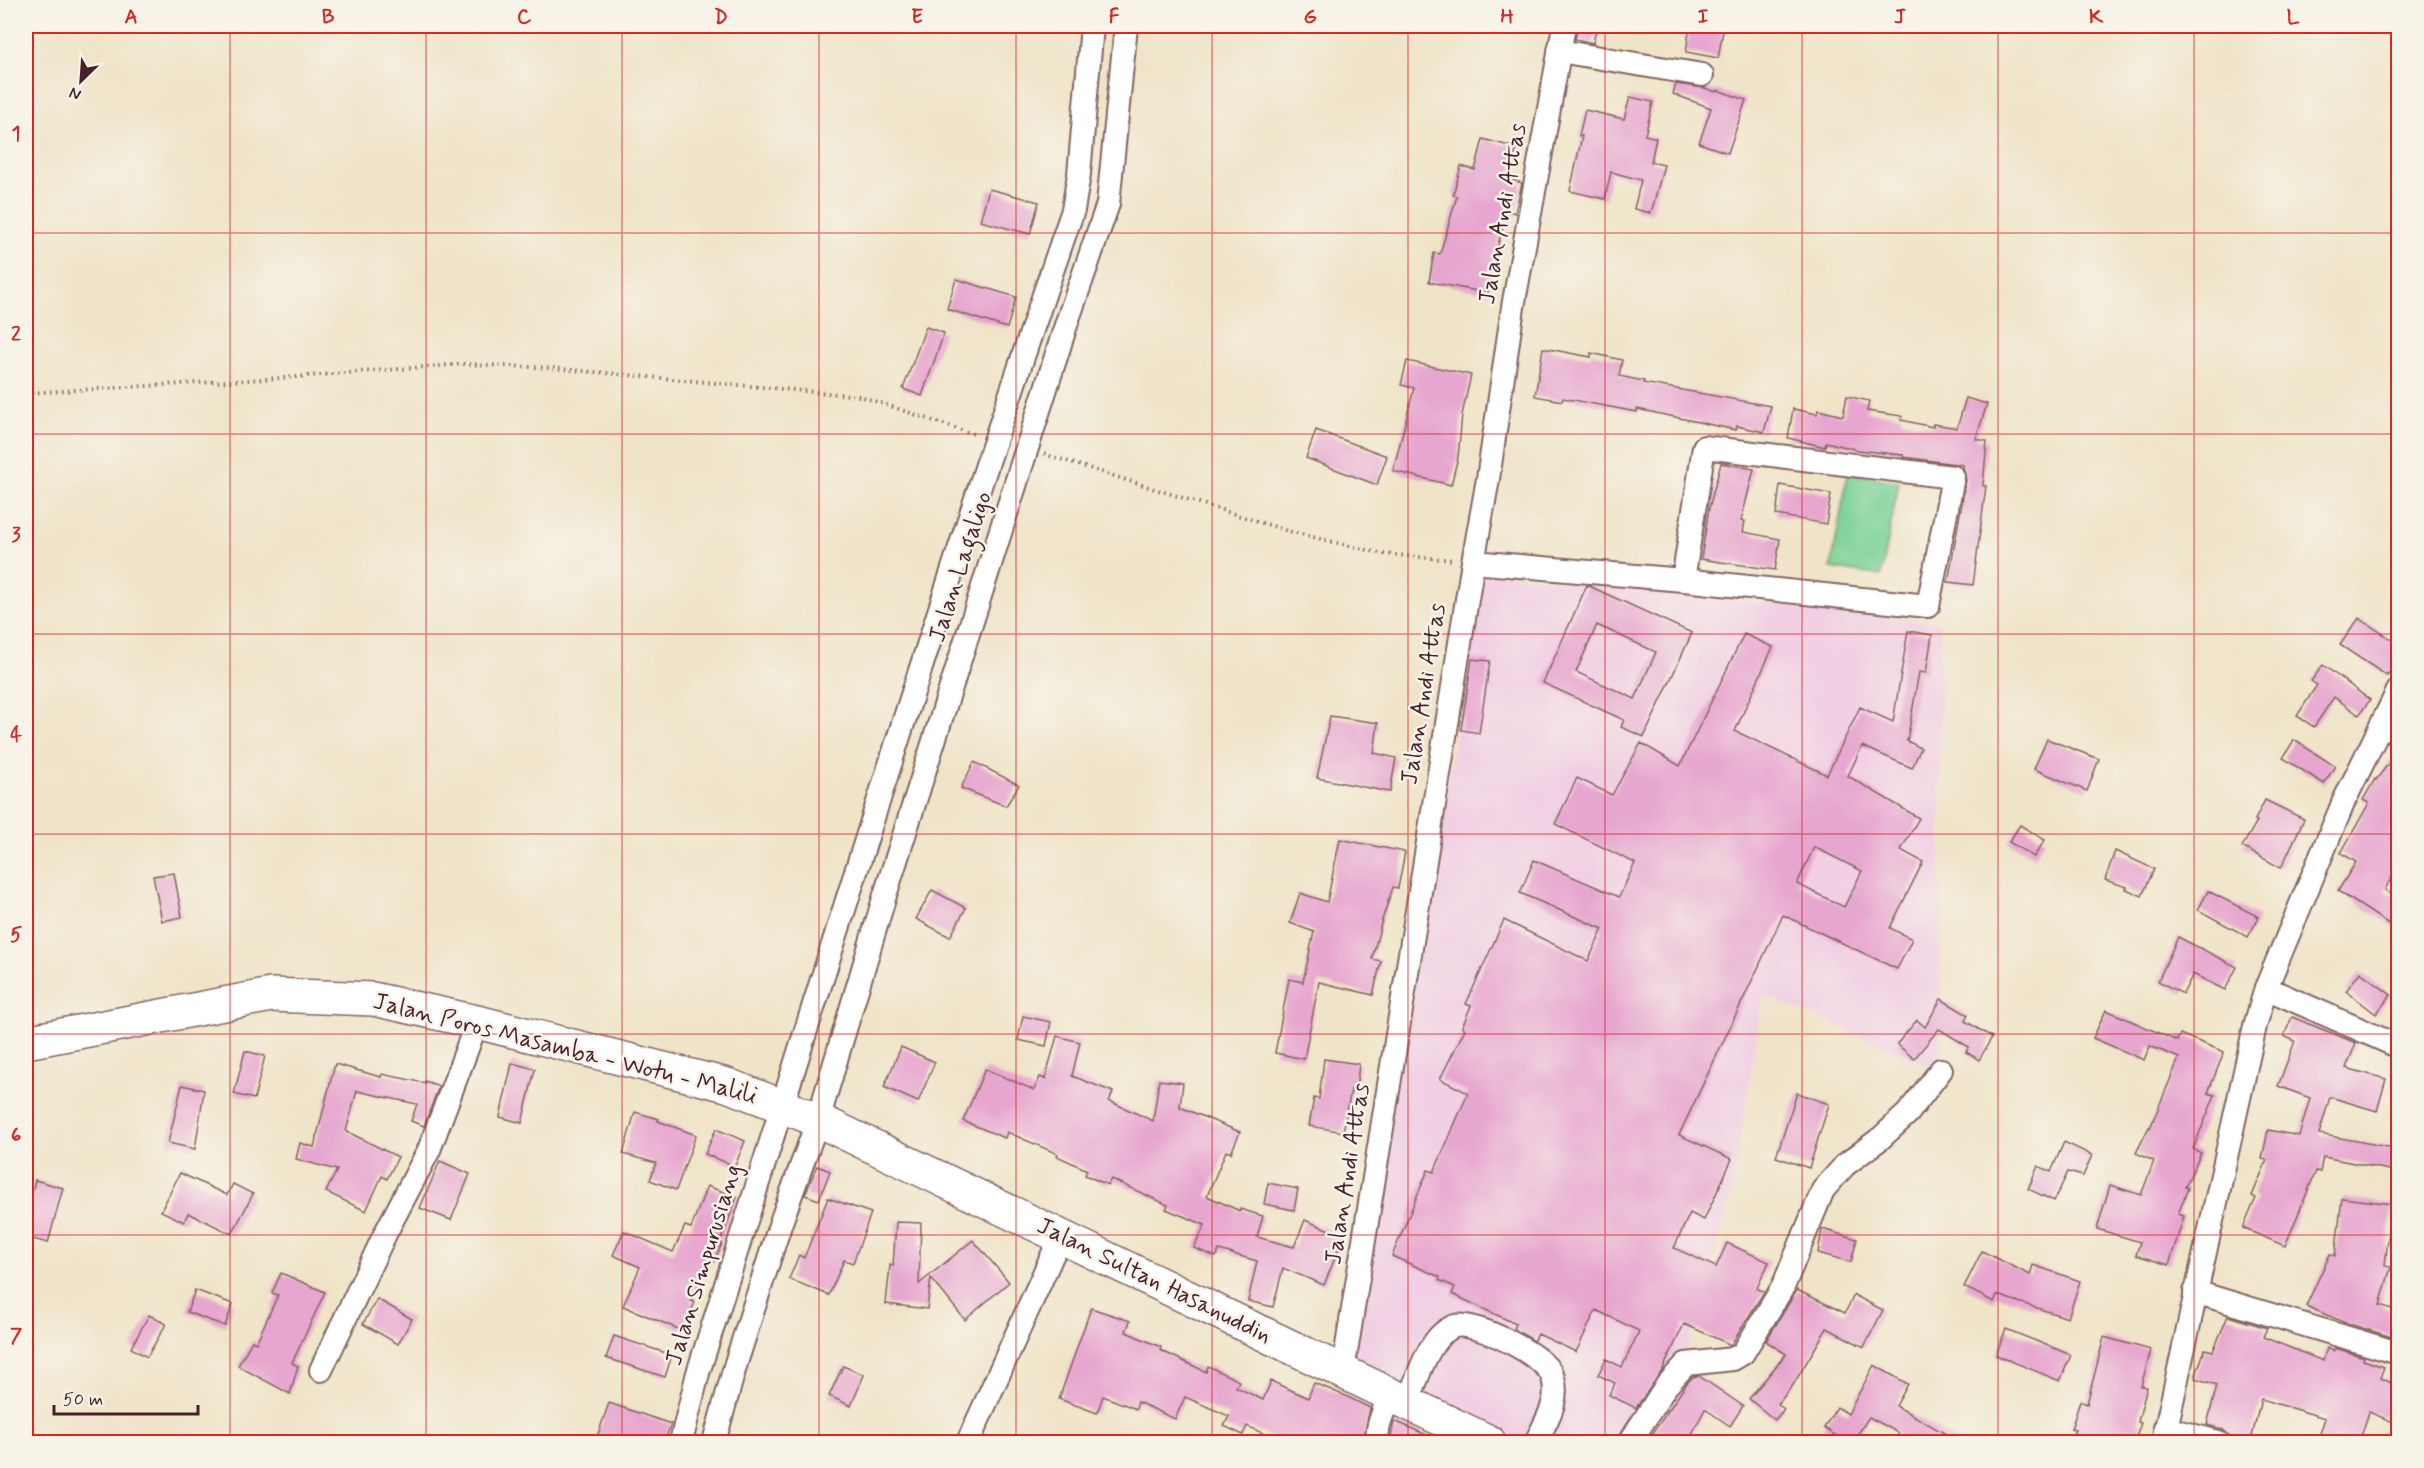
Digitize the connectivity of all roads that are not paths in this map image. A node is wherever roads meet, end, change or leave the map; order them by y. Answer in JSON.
{"nodes":[{"id":1,"x":1092,"y":26,"type":"edge"},
{"id":2,"x":1126,"y":26,"type":"edge"},
{"id":3,"x":1564,"y":26,"type":"edge"},
{"id":4,"x":1559,"y":51,"type":"junction"},
{"id":5,"x":1702,"y":75,"type":"dead end"},
{"id":6,"x":1473,"y":562,"type":"junction"},
{"id":7,"x":1683,"y":580,"type":"junction"},
{"id":8,"x":2398,"y":691,"type":"edge"},
{"id":9,"x":2266,"y":988,"type":"junction"},
{"id":10,"x":477,"y":1022,"type":"junction"},
{"id":11,"x":26,"y":1042,"type":"edge"},
{"id":12,"x":2398,"y":1047,"type":"edge"},
{"id":13,"x":1941,"y":1070,"type":"dead end"},
{"id":14,"x":783,"y":1105,"type":"junction"},
{"id":15,"x":818,"y":1120,"type":"junction"},
{"id":16,"x":1060,"y":1236,"type":"junction"},
{"id":17,"x":2195,"y":1292,"type":"junction"},
{"id":18,"x":2398,"y":1353,"type":"edge"},
{"id":19,"x":321,"y":1370,"type":"dead end"},
{"id":20,"x":1343,"y":1371,"type":"junction"},
{"id":21,"x":1398,"y":1399,"type":"junction"},
{"id":22,"x":2164,"y":1435,"type":"edge"},
{"id":23,"x":681,"y":1443,"type":"edge"},
{"id":24,"x":714,"y":1443,"type":"edge"},
{"id":25,"x":968,"y":1443,"type":"edge"},
{"id":26,"x":1376,"y":1443,"type":"edge"},
{"id":27,"x":1489,"y":1443,"type":"edge"},
{"id":28,"x":1536,"y":1443,"type":"edge"},
{"id":29,"x":1630,"y":1443,"type":"edge"},
{"id":30,"x":2218,"y":1443,"type":"edge"}],
"edges":[{"from":1,"to":14,"type":"street","name":"Jalan Lagaligo"},
{"from":2,"to":15,"type":"street","name":"Jalan Lagaligo"},
{"from":3,"to":4,"type":"street","name":"Jalan Andi Attas"},
{"from":4,"to":5,"type":"street"},
{"from":4,"to":6,"type":"street","name":"Jalan Andi Attas"},
{"from":6,"to":7,"type":"street"},
{"from":6,"to":20,"type":"street","name":"Jalan Andi Attas"},
{"from":7,"to":7,"type":"street"},
{"from":8,"to":9,"type":"street"},
{"from":9,"to":12,"type":"street"},
{"from":9,"to":17,"type":"street"},
{"from":10,"to":11,"type":"highway","name":"Jalan Poros Masamba - Wotu - Malili"},
{"from":10,"to":14,"type":"highway","name":"Jalan Poros Masamba - Wotu - Malili"},
{"from":10,"to":19,"type":"street"},
{"from":13,"to":29,"type":"street"},
{"from":14,"to":15,"type":"highway","name":"Jalan Poros Masamba - Wotu - Malili"},
{"from":14,"to":23,"type":"street","name":"Jalan Simpurusiang"},
{"from":15,"to":16,"type":"highway","name":"Jalan Sultan Hasanuddin"},
{"from":15,"to":24,"type":"street"},
{"from":16,"to":20,"type":"highway","name":"Jalan Sultan Hasanuddin"},
{"from":16,"to":25,"type":"street"},
{"from":17,"to":18,"type":"street"},
{"from":17,"to":22,"type":"street"},
{"from":20,"to":21,"type":"highway","name":"Jalan Sultan Hasanuddin"},
{"from":21,"to":26,"type":"street"},
{"from":21,"to":27,"type":"highway","name":"Jalan Sultan Hasanuddin"},
{"from":21,"to":28,"type":"street"},
{"from":22,"to":30,"type":"street"}]}
